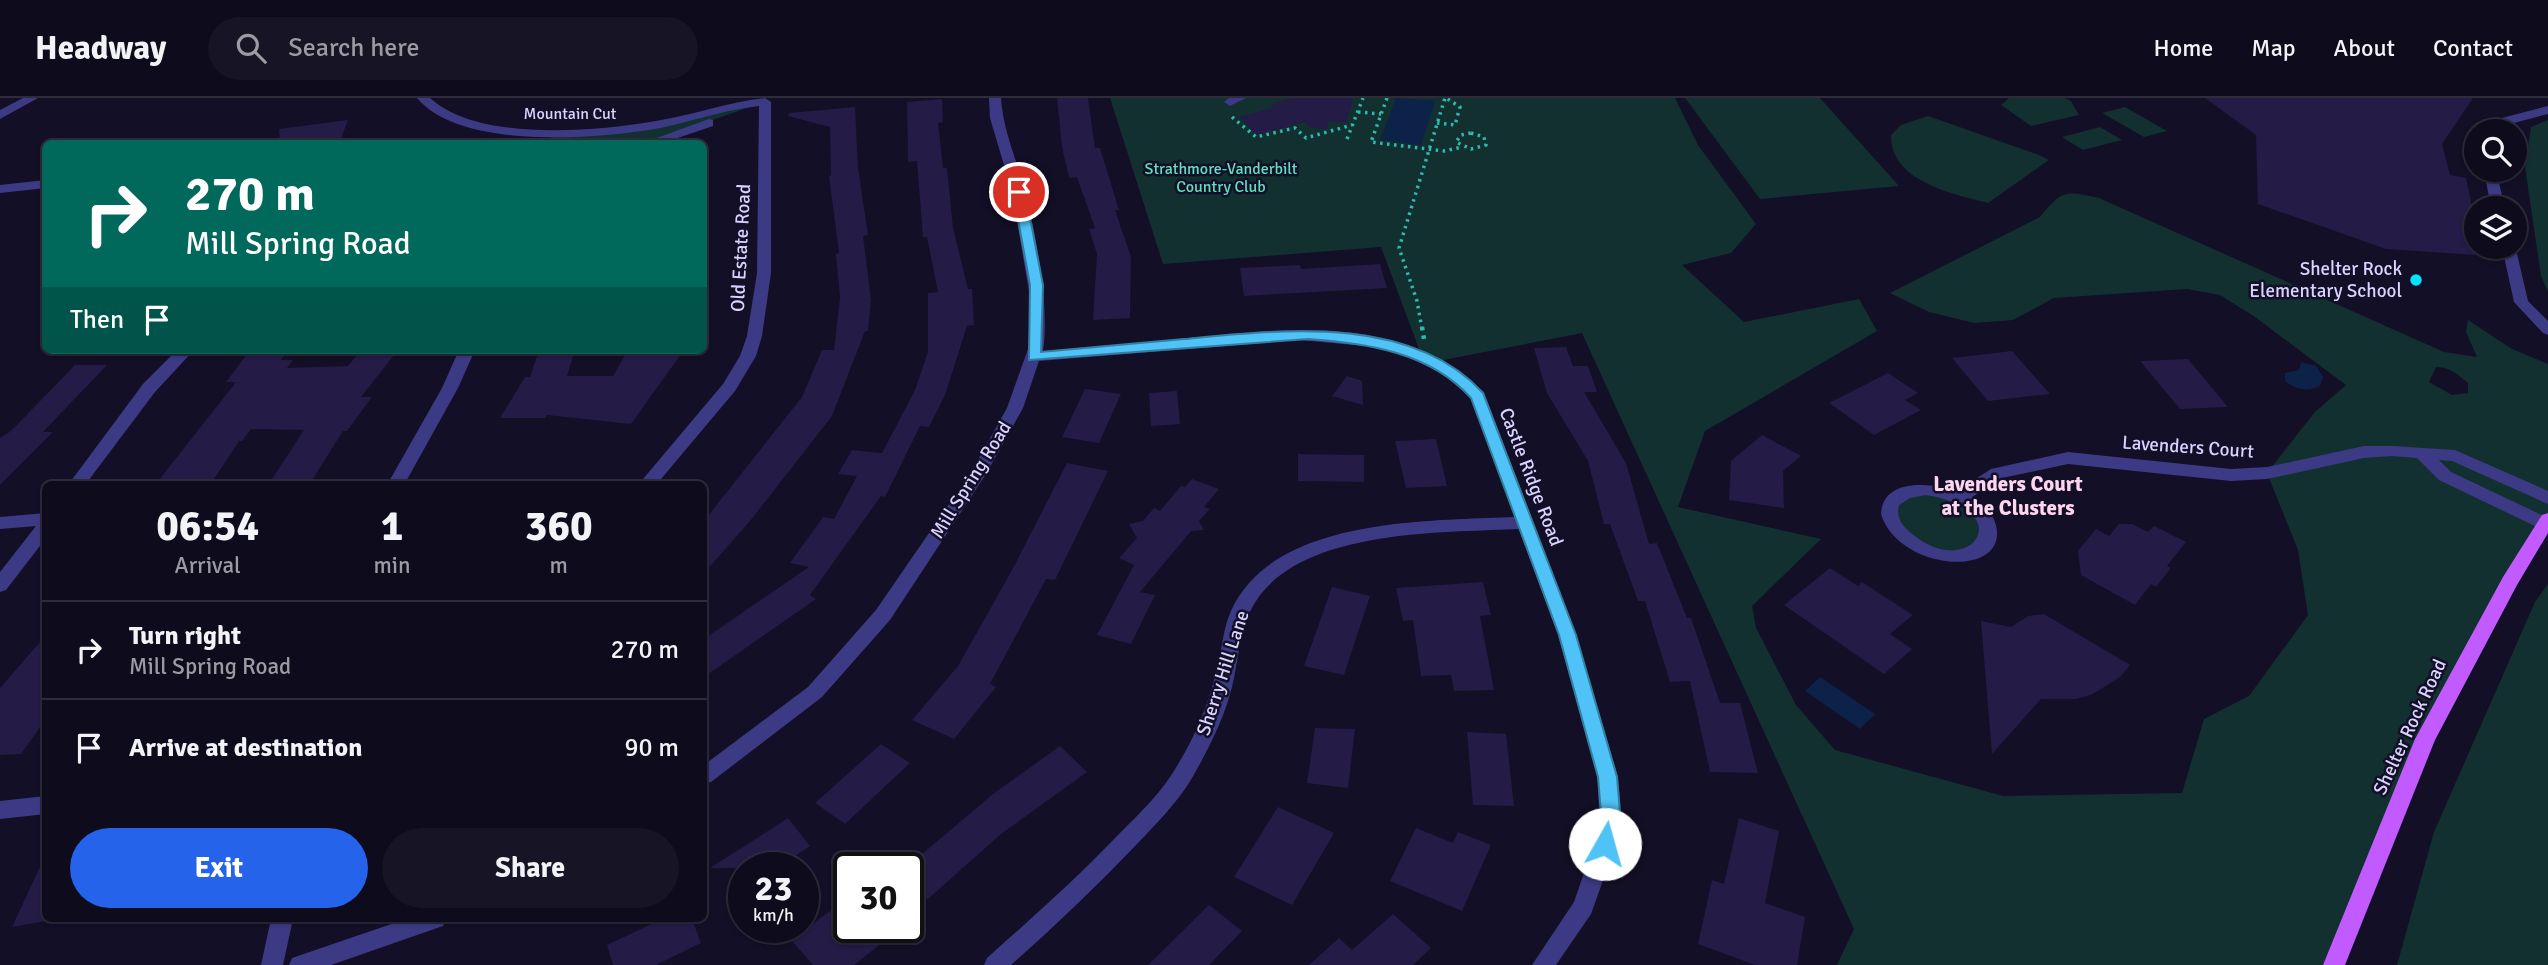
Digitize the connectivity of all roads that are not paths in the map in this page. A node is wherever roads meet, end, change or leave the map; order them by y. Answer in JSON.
{"nodes":[{"id":1,"x":32,"y":98,"type":"edge"},
{"id":2,"x":423,"y":98,"type":"edge"},
{"id":3,"x":995,"y":98,"type":"edge"},
{"id":4,"x":771,"y":100,"type":"edge"},
{"id":5,"x":2548,"y":110,"type":"edge"},
{"id":6,"x":0,"y":115,"type":"edge"},
{"id":7,"x":2514,"y":119,"type":"edge"},
{"id":8,"x":657,"y":140,"type":"edge"},
{"id":9,"x":42,"y":184,"type":"edge"},
{"id":10,"x":0,"y":189,"type":"edge"},
{"id":11,"x":2512,"y":259,"type":"edge"},
{"id":12,"x":2548,"y":330,"type":"edge"},
{"id":13,"x":182,"y":354,"type":"edge"},
{"id":14,"x":465,"y":354,"type":"edge"},
{"id":15,"x":1034,"y":357,"type":"junction"},
{"id":16,"x":2421,"y":453,"type":"junction"},
{"id":17,"x":79,"y":481,"type":"edge"},
{"id":18,"x":397,"y":481,"type":"edge"},
{"id":19,"x":649,"y":481,"type":"edge"},
{"id":20,"x":1959,"y":498,"type":"junction"},
{"id":21,"x":2548,"y":498,"type":"edge"},
{"id":22,"x":42,"y":519,"type":"edge"},
{"id":23,"x":2546,"y":522,"type":"edge"},
{"id":24,"x":0,"y":523,"type":"edge"},
{"id":25,"x":1526,"y":523,"type":"junction"},
{"id":26,"x":42,"y":530,"type":"edge"},
{"id":27,"x":0,"y":585,"type":"edge"},
{"id":28,"x":707,"y":774,"type":"edge"},
{"id":29,"x":42,"y":805,"type":"edge"},
{"id":30,"x":0,"y":810,"type":"edge"},
{"id":31,"x":281,"y":922,"type":"edge"},
{"id":32,"x":426,"y":922,"type":"edge"},
{"id":33,"x":272,"y":965,"type":"edge"},
{"id":34,"x":300,"y":965,"type":"edge"},
{"id":35,"x":995,"y":965,"type":"edge"},
{"id":36,"x":1544,"y":965,"type":"edge"},
{"id":37,"x":2334,"y":965,"type":"edge"}],
"edges":[{"from":1,"to":6,"type":"street"},
{"from":2,"to":4,"type":"street","name":"Mountain Cut"},
{"from":3,"to":15,"type":"street","name":"Mill Spring Road"},
{"from":4,"to":8,"type":"street"},
{"from":4,"to":19,"type":"street","name":"Old Estate Road"},
{"from":5,"to":7,"type":"street"},
{"from":9,"to":10,"type":"street"},
{"from":11,"to":12,"type":"street"},
{"from":13,"to":17,"type":"street"},
{"from":14,"to":18,"type":"street"},
{"from":15,"to":25,"type":"street","name":"Castle Ridge Road"},
{"from":15,"to":28,"type":"street","name":"Mill Spring Road"},
{"from":16,"to":20,"type":"street","name":"Lavenders Court"},
{"from":16,"to":21,"type":"street","name":"Lavenders Court"},
{"from":16,"to":23,"type":"street"},
{"from":20,"to":20,"type":"street"},
{"from":22,"to":24,"type":"street"},
{"from":23,"to":37,"type":"main road","name":"Shelter Rock Road"},
{"from":25,"to":35,"type":"street","name":"Sherry Hill Lane"},
{"from":25,"to":36,"type":"street","name":"Castle Ridge Road"},
{"from":26,"to":27,"type":"street"},
{"from":29,"to":30,"type":"street"},
{"from":31,"to":33,"type":"street"},
{"from":32,"to":34,"type":"street"}]}
